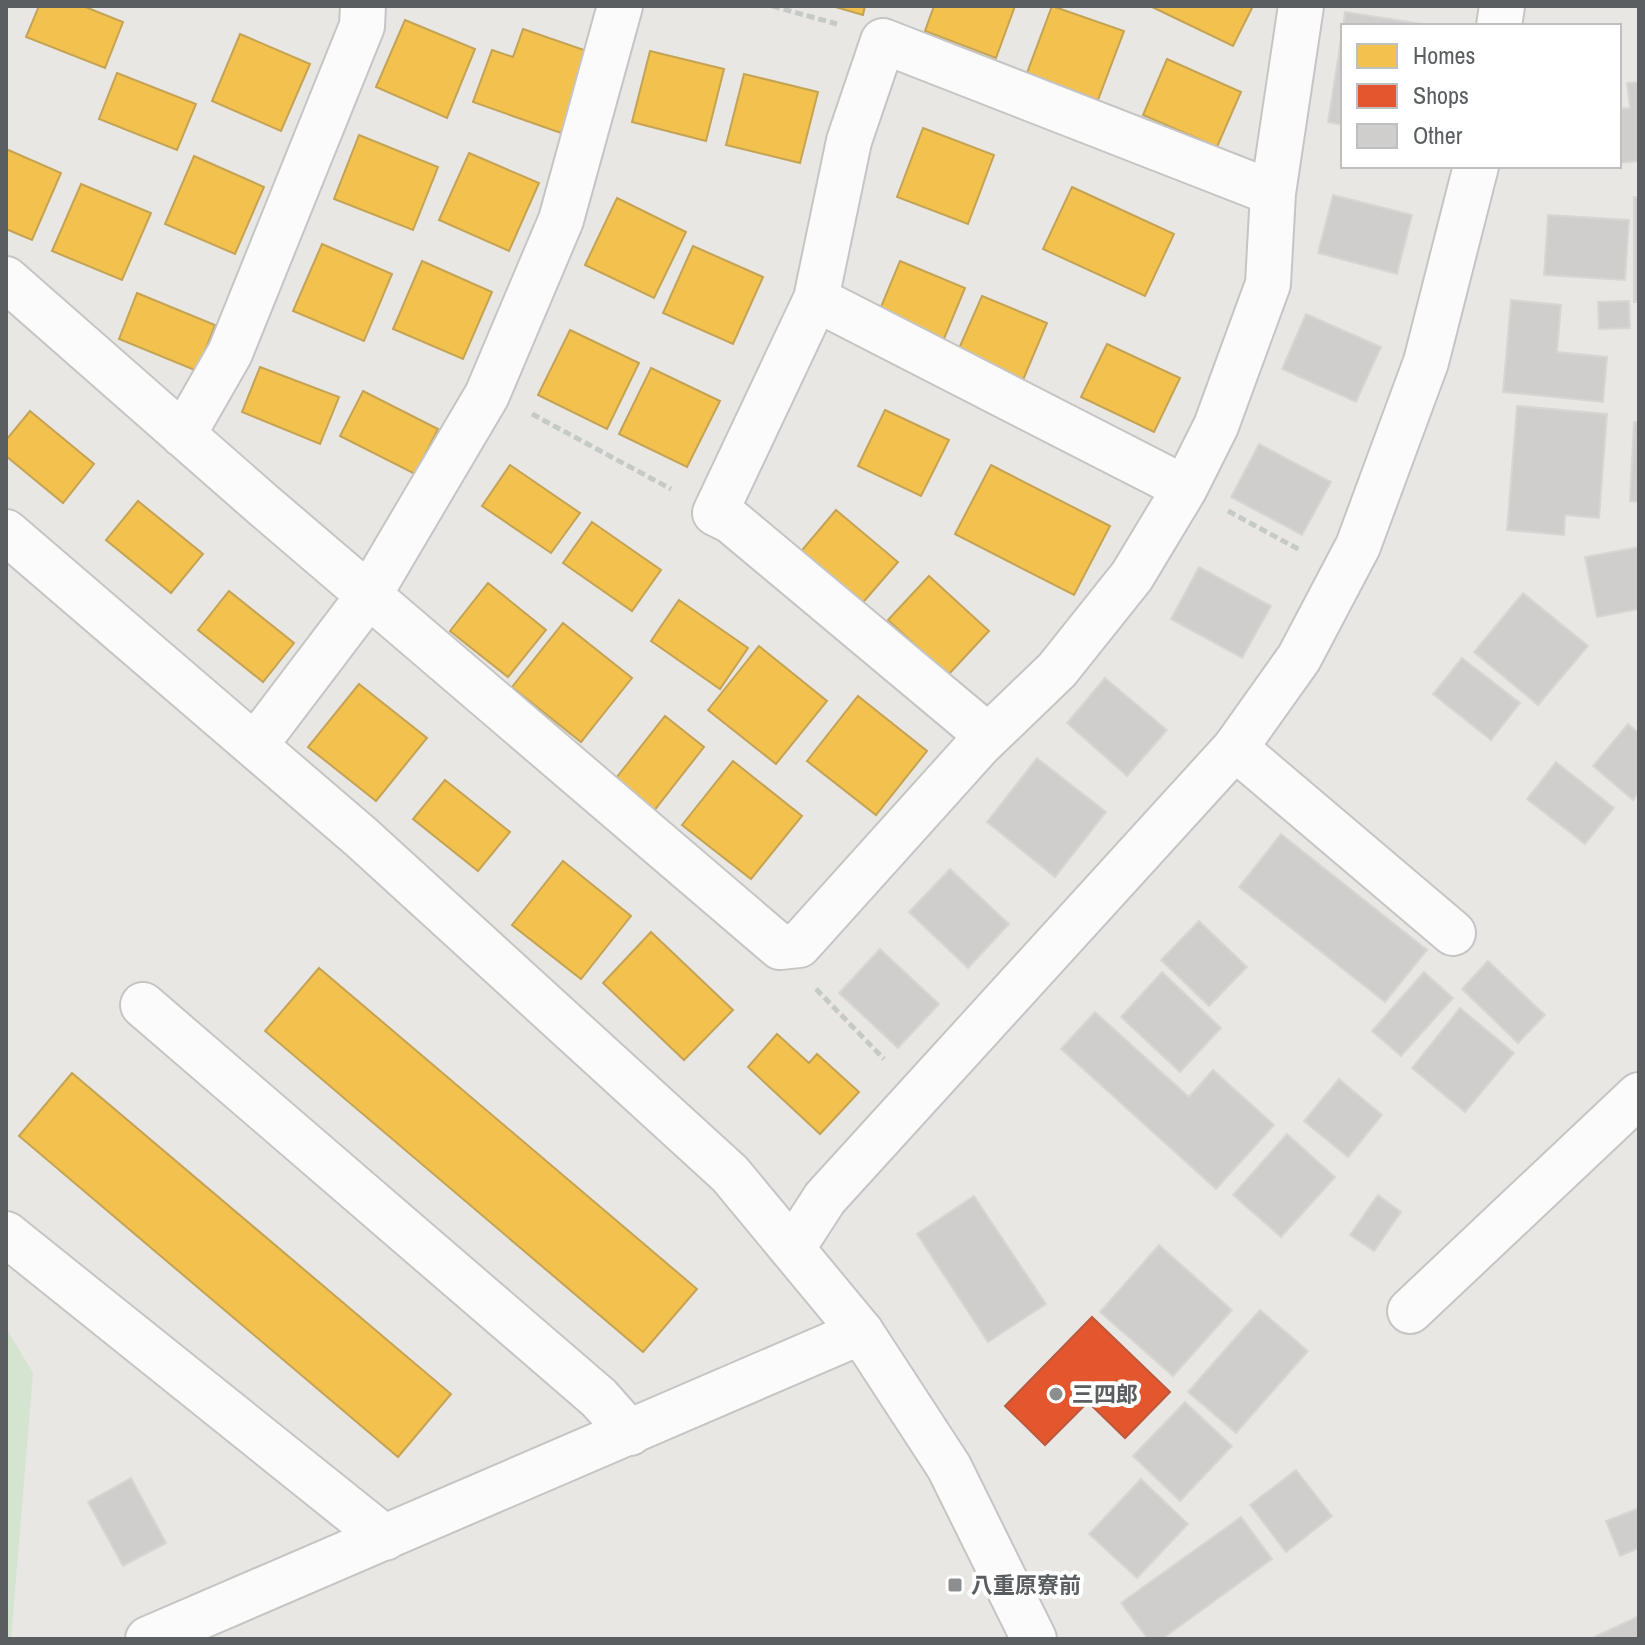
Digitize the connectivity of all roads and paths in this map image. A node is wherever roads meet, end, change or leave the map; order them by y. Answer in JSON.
{"nodes":[{"id":1,"x":363,"y":6,"type":"edge"},
{"id":2,"x":620,"y":6,"type":"edge"},
{"id":3,"x":772,"y":6,"type":"edge"},
{"id":4,"x":1301,"y":6,"type":"edge"},
{"id":5,"x":883,"y":41,"type":"junction"},
{"id":6,"x":1475,"y":168,"type":"edge"},
{"id":7,"x":1273,"y":193,"type":"junction"},
{"id":8,"x":6,"y":279,"type":"edge"},
{"id":9,"x":816,"y":299,"type":"junction"},
{"id":10,"x":489,"y":390,"type":"junction"},
{"id":11,"x":183,"y":435,"type":"junction"},
{"id":12,"x":1185,"y":488,"type":"junction"},
{"id":13,"x":715,"y":513,"type":"junction"},
{"id":14,"x":6,"y":532,"type":"edge"},
{"id":15,"x":1312,"y":557,"type":"dead end"},
{"id":16,"x":369,"y":595,"type":"junction"},
{"id":17,"x":988,"y":736,"type":"junction"},
{"id":18,"x":256,"y":744,"type":"junction"},
{"id":19,"x":1235,"y":748,"type":"junction"},
{"id":20,"x":1453,"y":933,"type":"dead end"},
{"id":21,"x":789,"y":948,"type":"junction"},
{"id":22,"x":143,"y":1005,"type":"dead end"},
{"id":23,"x":894,"y":1068,"type":"dead end"},
{"id":24,"x":1639,"y":1095,"type":"edge"},
{"id":25,"x":6,"y":1234,"type":"edge"},
{"id":26,"x":792,"y":1249,"type":"junction"},
{"id":27,"x":1410,"y":1311,"type":"dead end"},
{"id":28,"x":861,"y":1332,"type":"junction"},
{"id":29,"x":630,"y":1433,"type":"junction"},
{"id":30,"x":385,"y":1538,"type":"junction"},
{"id":31,"x":148,"y":1639,"type":"edge"},
{"id":32,"x":1034,"y":1639,"type":"edge"}],
"edges":[{"from":1,"to":11,"type":"street"},
{"from":2,"to":10,"type":"street"},
{"from":3,"to":5,"type":"path"},
{"from":4,"to":7,"type":"street"},
{"from":5,"to":7,"type":"street"},
{"from":5,"to":9,"type":"street"},
{"from":6,"to":19,"type":"street"},
{"from":7,"to":12,"type":"street"},
{"from":8,"to":11,"type":"street"},
{"from":9,"to":12,"type":"street"},
{"from":9,"to":13,"type":"street"},
{"from":10,"to":13,"type":"path"},
{"from":10,"to":16,"type":"street"},
{"from":11,"to":16,"type":"street"},
{"from":12,"to":15,"type":"path"},
{"from":12,"to":17,"type":"street"},
{"from":13,"to":17,"type":"street"},
{"from":14,"to":18,"type":"street"},
{"from":16,"to":18,"type":"street"},
{"from":16,"to":21,"type":"street"},
{"from":17,"to":21,"type":"street"},
{"from":18,"to":26,"type":"street"},
{"from":19,"to":20,"type":"street"},
{"from":19,"to":26,"type":"street"},
{"from":21,"to":23,"type":"path"},
{"from":22,"to":29,"type":"street"},
{"from":24,"to":27,"type":"street"},
{"from":25,"to":30,"type":"street"},
{"from":26,"to":28,"type":"street"},
{"from":28,"to":29,"type":"street"},
{"from":28,"to":32,"type":"street"},
{"from":29,"to":30,"type":"street"},
{"from":30,"to":31,"type":"street"}]}
